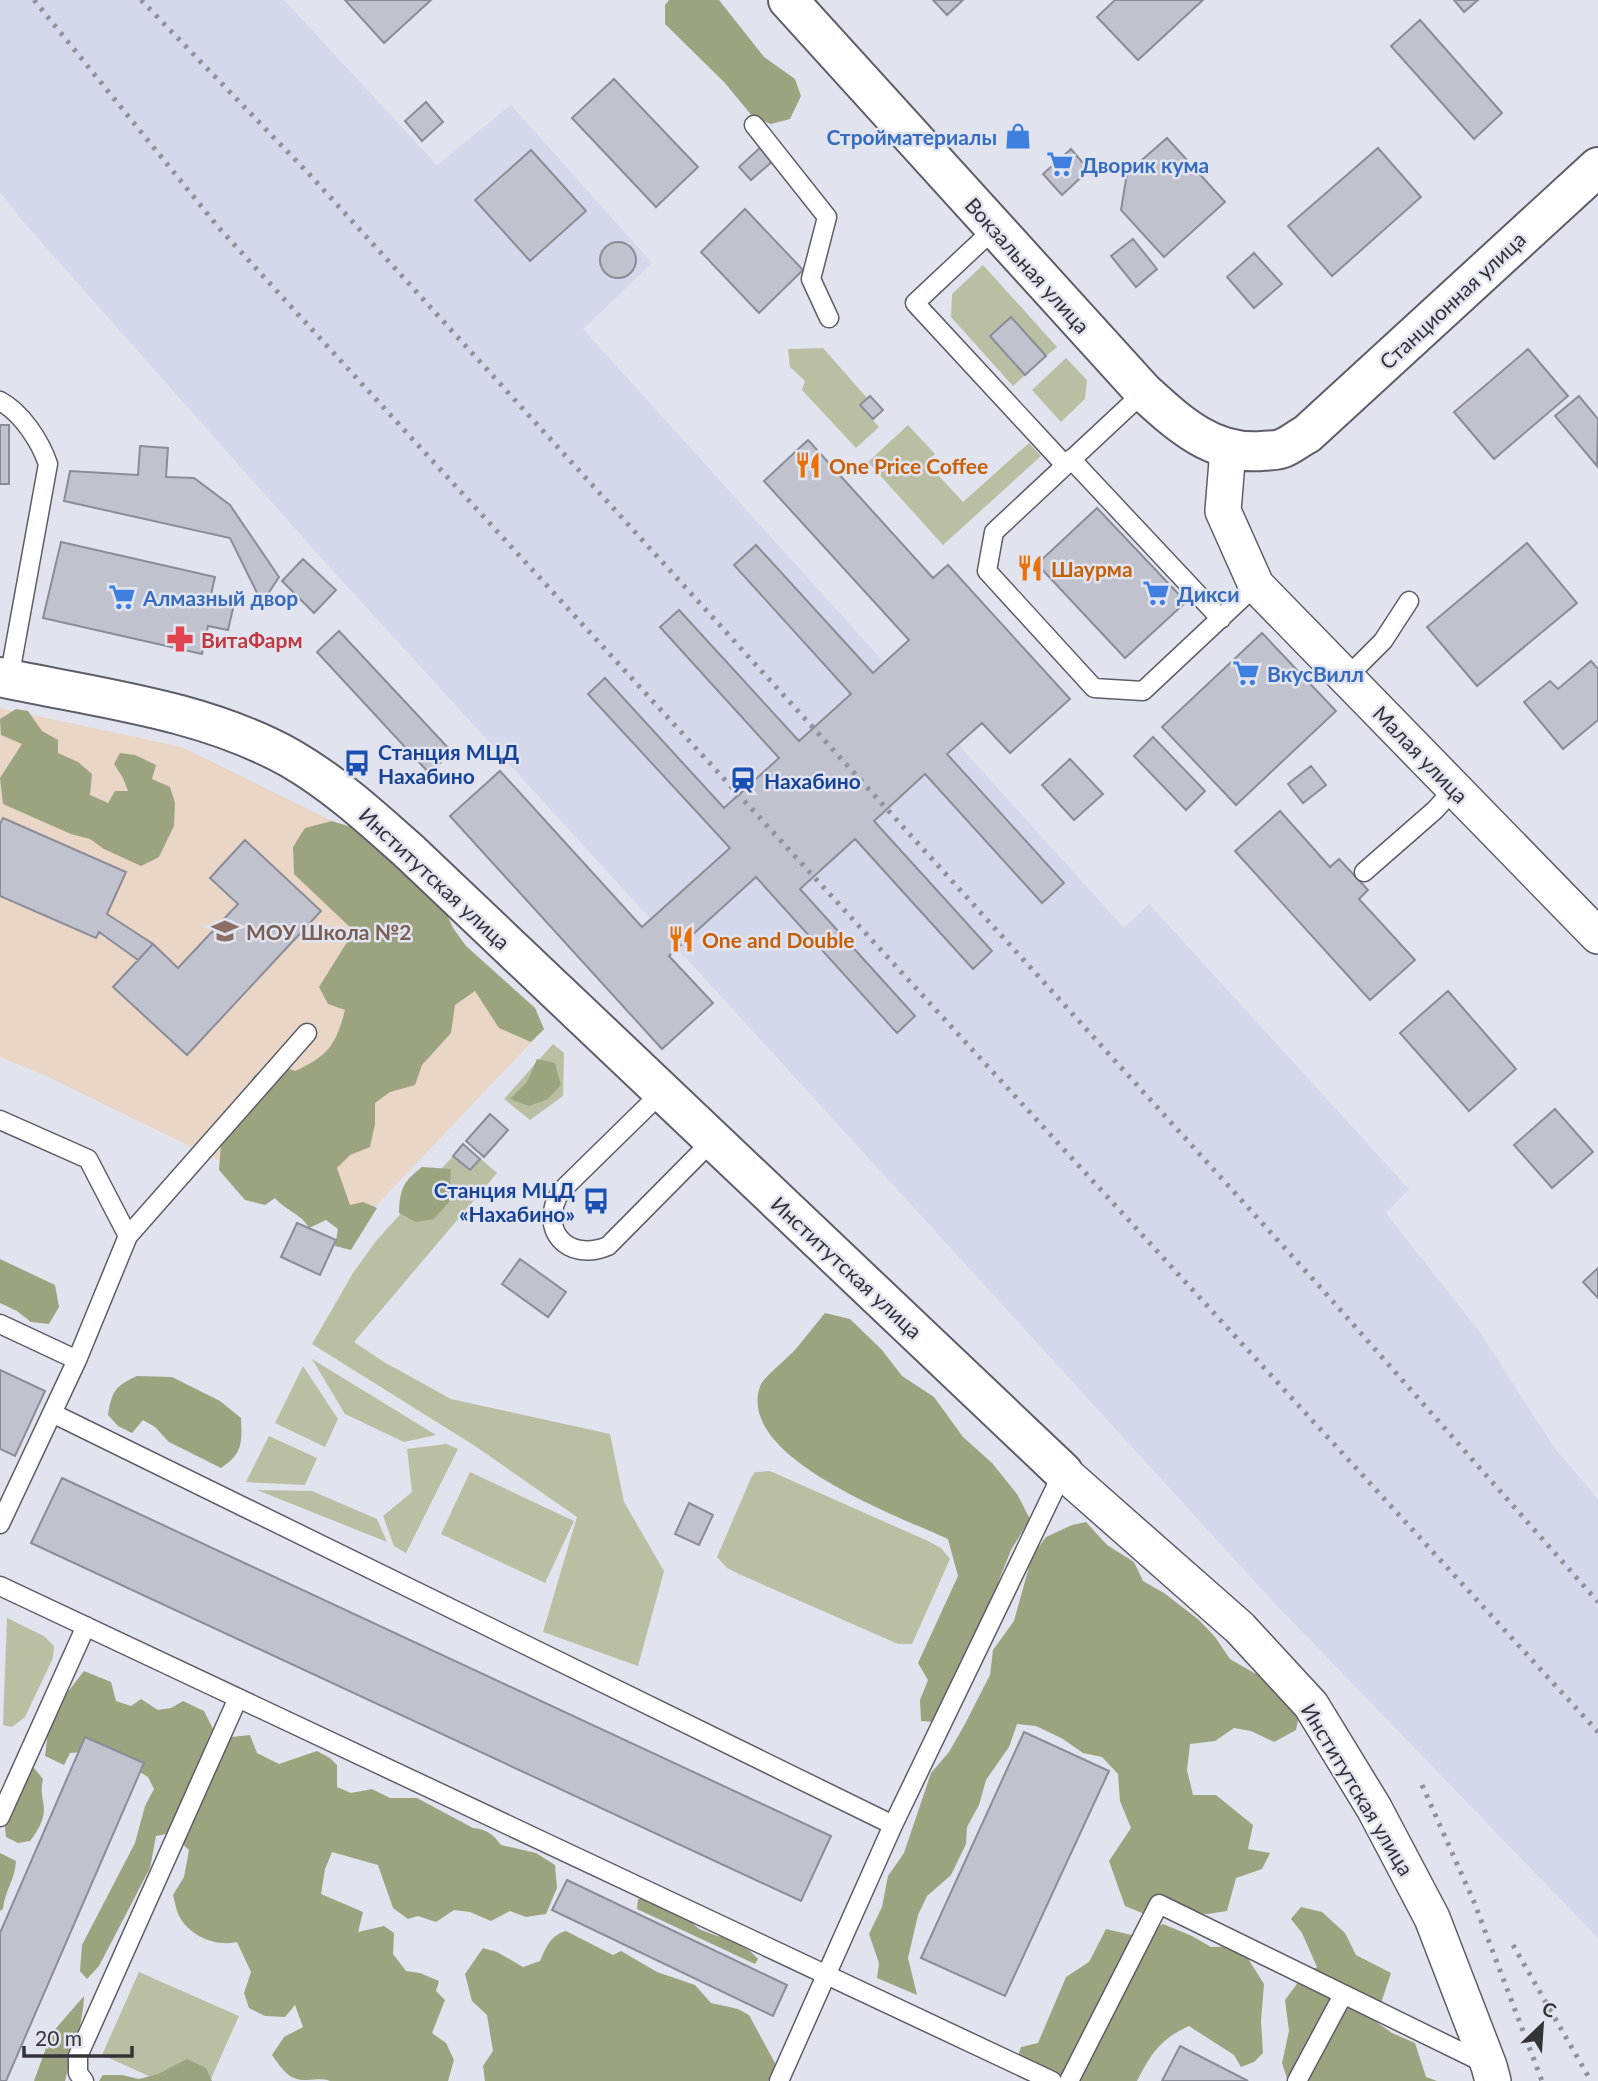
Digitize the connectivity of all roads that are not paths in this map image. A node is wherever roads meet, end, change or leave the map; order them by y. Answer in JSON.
{"nodes":[{"id":1,"x":788,"y":0,"type":"edge"},
{"id":2,"x":754,"y":125,"type":"dead end"},
{"id":3,"x":1598,"y":167,"type":"edge"},
{"id":4,"x":995,"y":228,"type":"junction"},
{"id":5,"x":829,"y":318,"type":"dead end"},
{"id":6,"x":1144,"y":392,"type":"junction"},
{"id":7,"x":0,"y":401,"type":"edge"},
{"id":8,"x":1307,"y":434,"type":"joint"},
{"id":9,"x":1228,"y":449,"type":"junction"},
{"id":10,"x":1068,"y":462,"type":"junction"},
{"id":11,"x":1256,"y":585,"type":"junction"},
{"id":12,"x":1409,"y":601,"type":"dead end"},
{"id":13,"x":1221,"y":619,"type":"junction"},
{"id":14,"x":5,"y":678,"type":"edge"},
{"id":15,"x":1346,"y":678,"type":"junction"},
{"id":16,"x":1454,"y":789,"type":"junction"},
{"id":17,"x":1364,"y":872,"type":"dead end"},
{"id":18,"x":1598,"y":936,"type":"edge"},
{"id":19,"x":307,"y":1033,"type":"dead end"},
{"id":20,"x":662,"y":1092,"type":"junction"},
{"id":21,"x":0,"y":1120,"type":"edge"},
{"id":22,"x":713,"y":1140,"type":"junction"},
{"id":23,"x":128,"y":1236,"type":"junction"},
{"id":24,"x":0,"y":1324,"type":"edge"},
{"id":25,"x":77,"y":1360,"type":"junction"},
{"id":26,"x":52,"y":1413,"type":"junction"},
{"id":27,"x":1063,"y":1472,"type":"junction"},
{"id":28,"x":1,"y":1521,"type":"edge"},
{"id":29,"x":0,"y":1586,"type":"edge"},
{"id":30,"x":86,"y":1626,"type":"junction"},
{"id":31,"x":238,"y":1698,"type":"junction"},
{"id":32,"x":0,"y":1817,"type":"edge"},
{"id":33,"x":894,"y":1825,"type":"junction"},
{"id":34,"x":827,"y":1974,"type":"junction"},
{"id":35,"x":1343,"y":1994,"type":"junction"},
{"id":36,"x":1491,"y":2073,"type":"edge"},
{"id":37,"x":84,"y":2081,"type":"edge"},
{"id":38,"x":779,"y":2081,"type":"edge"},
{"id":39,"x":1052,"y":2081,"type":"edge"},
{"id":40,"x":1069,"y":2081,"type":"edge"},
{"id":41,"x":1297,"y":2081,"type":"edge"}],
"edges":[{"from":1,"to":4,"type":"street","name":"Вокзальная улица"},
{"from":2,"to":5,"type":"lane"},
{"from":3,"to":8,"type":"street","name":"Станционная улица"},
{"from":4,"to":6,"type":"street","name":"Вокзальная улица"},
{"from":4,"to":10,"type":"lane"},
{"from":6,"to":9,"type":"street","name":"Вокзальная улица"},
{"from":6,"to":10,"type":"lane"},
{"from":7,"to":14,"type":"lane"},
{"from":8,"to":9,"type":"street","name":"Вокзальная улица"},
{"from":9,"to":11,"type":"street","name":"Малая улица"},
{"from":10,"to":13,"type":"lane"},
{"from":10,"to":13,"type":"lane"},
{"from":11,"to":13,"type":"lane"},
{"from":11,"to":15,"type":"street","name":"Малая улица"},
{"from":12,"to":15,"type":"lane"},
{"from":14,"to":20,"type":"street","name":"Институтская улица"},
{"from":15,"to":16,"type":"street","name":"Малая улица"},
{"from":16,"to":17,"type":"lane"},
{"from":16,"to":18,"type":"street","name":"Малая улица"},
{"from":19,"to":23,"type":"lane"},
{"from":20,"to":22,"type":"street","name":"Институтская улица"},
{"from":20,"to":22,"type":"lane"},
{"from":21,"to":23,"type":"lane"},
{"from":22,"to":27,"type":"street","name":"Институтская улица"},
{"from":23,"to":25,"type":"lane"},
{"from":24,"to":25,"type":"lane"},
{"from":25,"to":26,"type":"lane"},
{"from":26,"to":28,"type":"lane"},
{"from":26,"to":33,"type":"lane"},
{"from":27,"to":33,"type":"lane"},
{"from":27,"to":36,"type":"street","name":"Институтская улица"},
{"from":29,"to":30,"type":"lane"},
{"from":30,"to":31,"type":"lane"},
{"from":30,"to":32,"type":"lane"},
{"from":31,"to":34,"type":"lane"},
{"from":31,"to":37,"type":"lane"},
{"from":33,"to":34,"type":"lane"},
{"from":34,"to":38,"type":"lane"},
{"from":34,"to":39,"type":"lane"},
{"from":35,"to":36,"type":"lane"},
{"from":35,"to":40,"type":"lane"},
{"from":35,"to":41,"type":"lane"}]}
